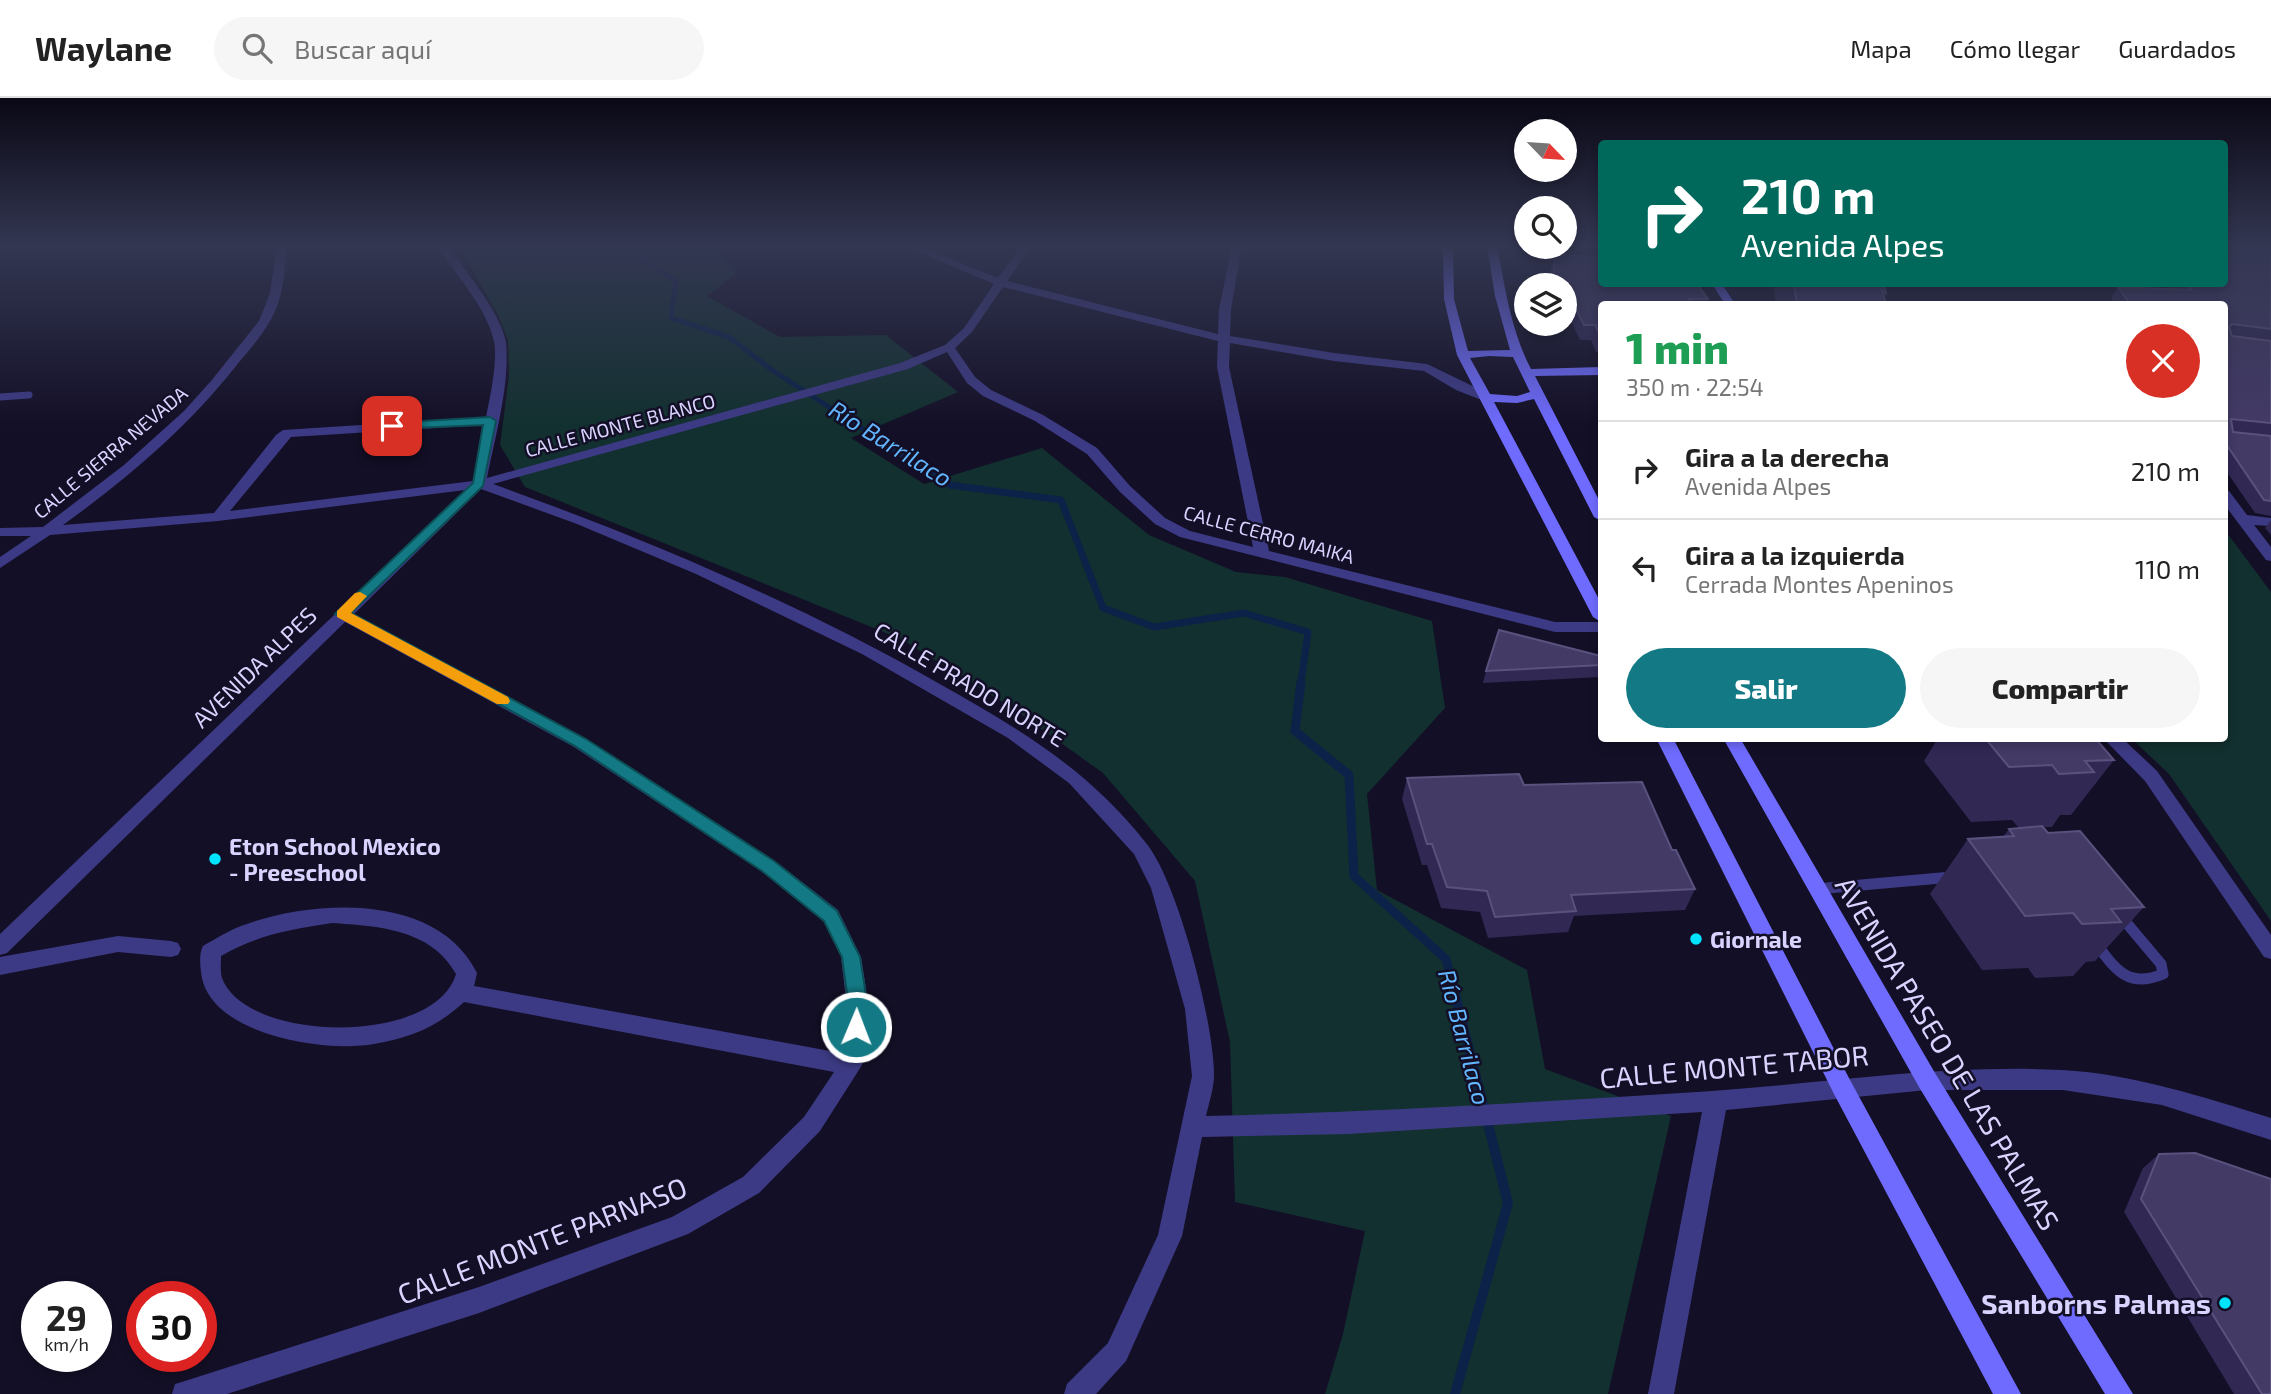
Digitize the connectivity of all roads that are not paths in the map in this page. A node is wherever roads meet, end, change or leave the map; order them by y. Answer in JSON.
{"nodes":[{"id":1,"x":271,"y":306,"type":"edge"},
{"id":2,"x":484,"y":306,"type":"edge"},
{"id":3,"x":985,"y":306,"type":"edge"},
{"id":4,"x":1095,"y":306,"type":"edge"},
{"id":5,"x":1227,"y":306,"type":"edge"},
{"id":6,"x":1451,"y":306,"type":"edge"},
{"id":7,"x":1503,"y":306,"type":"edge"},
{"id":8,"x":1222,"y":338,"type":"junction"},
{"id":9,"x":950,"y":347,"type":"junction"},
{"id":10,"x":1517,"y":354,"type":"junction"},
{"id":11,"x":1463,"y":355,"type":"junction"},
{"id":12,"x":1598,"y":371,"type":"edge"},
{"id":13,"x":1526,"y":373,"type":"junction"},
{"id":14,"x":1536,"y":394,"type":"junction"},
{"id":15,"x":29,"y":395,"type":"dead end"},
{"id":16,"x":1483,"y":396,"type":"junction"},
{"id":17,"x":0,"y":397,"type":"edge"},
{"id":18,"x":490,"y":421,"type":"junction"},
{"id":19,"x":479,"y":484,"type":"junction"},
{"id":20,"x":2228,"y":500,"type":"edge"},
{"id":21,"x":1598,"y":508,"type":"edge"},
{"id":22,"x":218,"y":517,"type":"junction"},
{"id":23,"x":2242,"y":519,"type":"junction"},
{"id":24,"x":2271,"y":522,"type":"edge"},
{"id":25,"x":48,"y":531,"type":"junction"},
{"id":26,"x":0,"y":532,"type":"edge"},
{"id":27,"x":1262,"y":554,"type":"junction"},
{"id":28,"x":2271,"y":557,"type":"edge"},
{"id":29,"x":0,"y":564,"type":"edge"},
{"id":30,"x":1598,"y":611,"type":"edge"},
{"id":31,"x":342,"y":614,"type":"junction"},
{"id":32,"x":1598,"y":627,"type":"edge"},
{"id":33,"x":1666,"y":742,"type":"edge"},
{"id":34,"x":1733,"y":742,"type":"edge"},
{"id":35,"x":2115,"y":742,"type":"edge"},
{"id":36,"x":1968,"y":876,"type":"dead end"},
{"id":37,"x":1815,"y":889,"type":"junction"},
{"id":38,"x":2111,"y":904,"type":"edge"},
{"id":39,"x":2085,"y":931,"type":"edge"},
{"id":40,"x":0,"y":947,"type":"edge"},
{"id":41,"x":171,"y":949,"type":"dead end"},
{"id":42,"x":2271,"y":951,"type":"edge"},
{"id":43,"x":0,"y":966,"type":"edge"},
{"id":44,"x":460,"y":992,"type":"junction"},
{"id":45,"x":851,"y":1065,"type":"junction"},
{"id":46,"x":1927,"y":1080,"type":"junction"},
{"id":47,"x":1842,"y":1087,"type":"junction"},
{"id":48,"x":1716,"y":1101,"type":"junction"},
{"id":49,"x":1195,"y":1127,"type":"junction"},
{"id":50,"x":2271,"y":1129,"type":"edge"},
{"id":51,"x":185,"y":1394,"type":"edge"},
{"id":52,"x":1077,"y":1394,"type":"edge"},
{"id":53,"x":1661,"y":1394,"type":"edge"},
{"id":54,"x":2008,"y":1394,"type":"edge"},
{"id":55,"x":2120,"y":1394,"type":"edge"}],
"edges":[{"from":1,"to":25,"type":"street","name":"CALLE SIERRA NEVADA"},
{"from":2,"to":18,"type":"street"},
{"from":3,"to":9,"type":"street"},
{"from":4,"to":8,"type":"street"},
{"from":5,"to":8,"type":"street"},
{"from":6,"to":11,"type":"main road"},
{"from":7,"to":10,"type":"main road"},
{"from":8,"to":16,"type":"street"},
{"from":8,"to":27,"type":"street"},
{"from":9,"to":19,"type":"street","name":"CALLE MONTE BLANCO"},
{"from":9,"to":27,"type":"street","name":"CALLE CERRO MAIKA"},
{"from":10,"to":11,"type":"main road"},
{"from":10,"to":13,"type":"main road"},
{"from":11,"to":16,"type":"main road"},
{"from":12,"to":13,"type":"main road"},
{"from":13,"to":14,"type":"main road"},
{"from":14,"to":16,"type":"main road"},
{"from":14,"to":21,"type":"main road"},
{"from":15,"to":17,"type":"lane"},
{"from":16,"to":30,"type":"main road"},
{"from":18,"to":19,"type":"street"},
{"from":18,"to":22,"type":"street"},
{"from":19,"to":22,"type":"street","name":"CALLE MONTE BLANCO"},
{"from":19,"to":31,"type":"street","name":"AVENIDA ALPES"},
{"from":19,"to":49,"type":"street","name":"CALLE PRADO NORTE"},
{"from":20,"to":23,"type":"street"},
{"from":22,"to":25,"type":"street","name":"CALLE MONTE BLANCO"},
{"from":23,"to":24,"type":"street"},
{"from":23,"to":28,"type":"street"},
{"from":25,"to":26,"type":"street","name":"CALLE MONTE BLANCO"},
{"from":25,"to":29,"type":"street","name":"CALLE SIERRA NEVADA"},
{"from":27,"to":32,"type":"street","name":"CALLE CERRO MAIKA"},
{"from":31,"to":40,"type":"street","name":"AVENIDA ALPES"},
{"from":31,"to":45,"type":"street","name":"CALLE MONTE PARNASO"},
{"from":33,"to":47,"type":"main road"},
{"from":34,"to":37,"type":"main road","name":"AVENIDA PASEO DE LAS PALMAS"},
{"from":35,"to":42,"type":"street"},
{"from":36,"to":37,"type":"lane"},
{"from":37,"to":46,"type":"main road","name":"AVENIDA PASEO DE LAS PALMAS"},
{"from":38,"to":39,"type":"lane"},
{"from":41,"to":43,"type":"street"},
{"from":44,"to":44,"type":"street"},
{"from":44,"to":45,"type":"street"},
{"from":45,"to":51,"type":"street","name":"CALLE MONTE PARNASO"},
{"from":46,"to":47,"type":"street","name":"CALLE MONTE TABOR"},
{"from":46,"to":50,"type":"street","name":"CALLE MONTE TABOR"},
{"from":46,"to":55,"type":"main road","name":"AVENIDA PASEO DE LAS PALMAS"},
{"from":47,"to":48,"type":"street","name":"CALLE MONTE TABOR"},
{"from":47,"to":54,"type":"main road"},
{"from":48,"to":49,"type":"street","name":"CALLE MONTE TABOR"},
{"from":48,"to":53,"type":"street"},
{"from":49,"to":52,"type":"street","name":"CALLE PRADO NORTE"}]}
